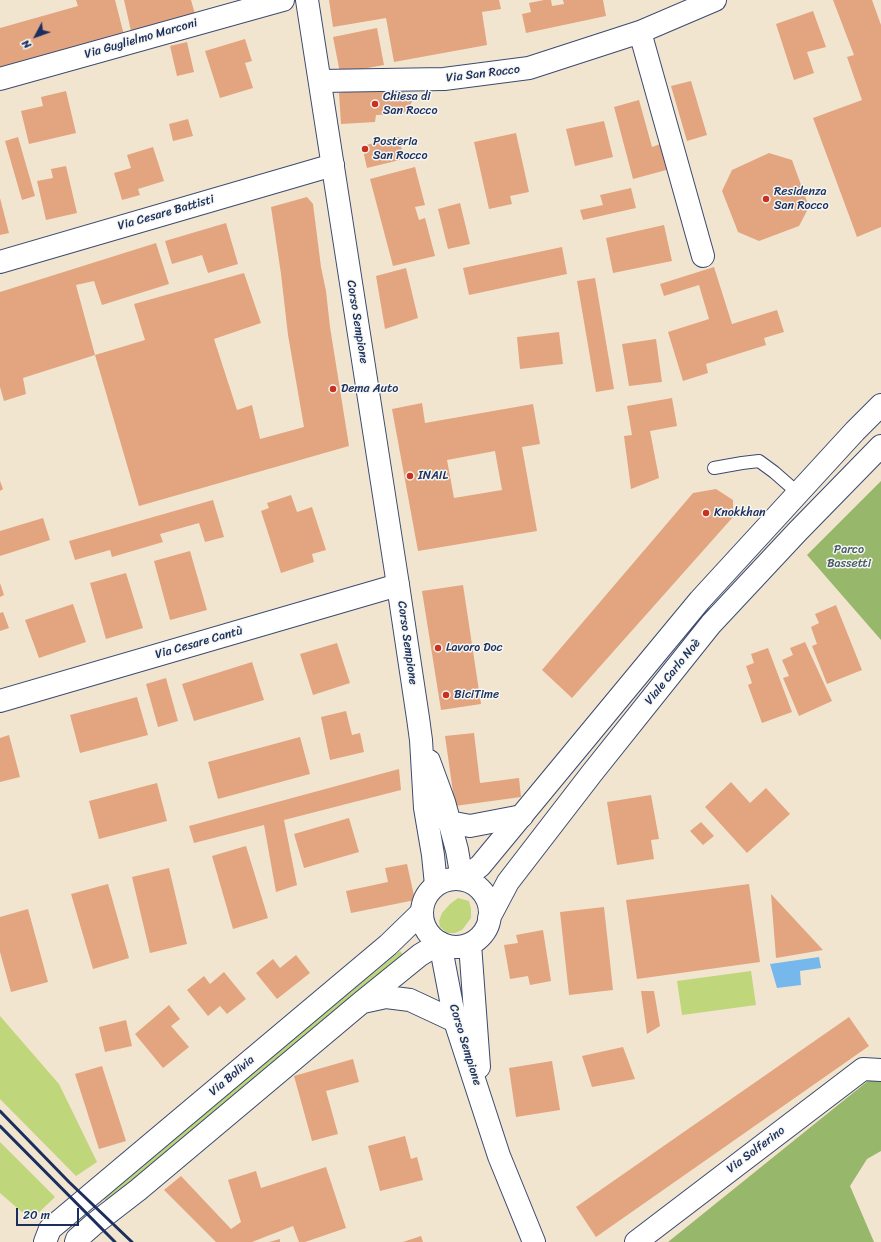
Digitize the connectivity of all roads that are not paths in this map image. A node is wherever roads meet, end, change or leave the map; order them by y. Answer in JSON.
{"nodes":[{"id":1,"x":283,"y":0,"type":"edge"},
{"id":2,"x":307,"y":0,"type":"edge"},
{"id":3,"x":715,"y":0,"type":"edge"},
{"id":4,"x":640,"y":32,"type":"junction"},
{"id":5,"x":0,"y":79,"type":"edge"},
{"id":6,"x":320,"y":82,"type":"junction"},
{"id":7,"x":333,"y":165,"type":"junction"},
{"id":8,"x":703,"y":256,"type":"dead end"},
{"id":9,"x":0,"y":262,"type":"edge"},
{"id":10,"x":881,"y":405,"type":"edge"},
{"id":11,"x":881,"y":446,"type":"edge"},
{"id":12,"x":714,"y":468,"type":"dead end"},
{"id":13,"x":798,"y":493,"type":"junction"},
{"id":14,"x":398,"y":585,"type":"junction"},
{"id":15,"x":0,"y":701,"type":"edge"},
{"id":16,"x":421,"y":740,"type":"junction"},
{"id":17,"x":522,"y":816,"type":"junction"},
{"id":18,"x":450,"y":822,"type":"junction"},
{"id":19,"x":462,"y":879,"type":"junction"},
{"id":20,"x":436,"y":885,"type":"junction"},
{"id":21,"x":422,"y":912,"type":"junction"},
{"id":22,"x":489,"y":918,"type":"junction"},
{"id":23,"x":440,"y":943,"type":"junction"},
{"id":24,"x":470,"y":944,"type":"junction"},
{"id":25,"x":362,"y":1002,"type":"junction"},
{"id":26,"x":455,"y":1020,"type":"junction"},
{"id":27,"x":881,"y":1070,"type":"edge"},
{"id":28,"x":482,"y":1100,"type":"junction"},
{"id":29,"x":45,"y":1242,"type":"edge"},
{"id":30,"x":76,"y":1242,"type":"edge"},
{"id":31,"x":534,"y":1242,"type":"edge"},
{"id":32,"x":636,"y":1242,"type":"edge"}],
"edges":[{"from":1,"to":5,"type":"street","name":"Via Guglielmo Marconi"},
{"from":2,"to":6,"type":"street","name":"Corso Sempione"},
{"from":3,"to":4,"type":"street","name":"Via San Rocco"},
{"from":4,"to":6,"type":"street","name":"Via San Rocco"},
{"from":4,"to":8,"type":"street"},
{"from":6,"to":7,"type":"street","name":"Corso Sempione"},
{"from":7,"to":9,"type":"street","name":"Via Cesare Battisti"},
{"from":7,"to":14,"type":"street","name":"Corso Sempione"},
{"from":10,"to":13,"type":"street","name":"Viale Carlo Noè"},
{"from":11,"to":22,"type":"street","name":"Viale Carlo Noè"},
{"from":12,"to":13,"type":"lane"},
{"from":13,"to":17,"type":"street","name":"Viale Carlo Noè"},
{"from":14,"to":15,"type":"street","name":"Via Cesare Cantù"},
{"from":14,"to":16,"type":"street","name":"Corso Sempione"},
{"from":16,"to":18,"type":"street","name":"Corso Sempione"},
{"from":16,"to":20,"type":"street","name":"Corso Sempione"},
{"from":17,"to":18,"type":"street"},
{"from":17,"to":19,"type":"street","name":"Viale Carlo Noè"},
{"from":18,"to":19,"type":"street","name":"Corso Sempione"},
{"from":19,"to":20,"type":"street"},
{"from":19,"to":22,"type":"street"},
{"from":20,"to":21,"type":"street"},
{"from":21,"to":23,"type":"street"},
{"from":21,"to":29,"type":"street","name":"Via Bolivia"},
{"from":22,"to":24,"type":"street"},
{"from":23,"to":24,"type":"street"},
{"from":23,"to":25,"type":"street"},
{"from":23,"to":26,"type":"street","name":"Corso Sempione"},
{"from":24,"to":28,"type":"street","name":"Corso Sempione"},
{"from":25,"to":26,"type":"street"},
{"from":25,"to":30,"type":"street"},
{"from":26,"to":28,"type":"street","name":"Corso Sempione"},
{"from":27,"to":32,"type":"street","name":"Via Solferino"},
{"from":28,"to":31,"type":"street","name":"Corso Sempione"}]}
